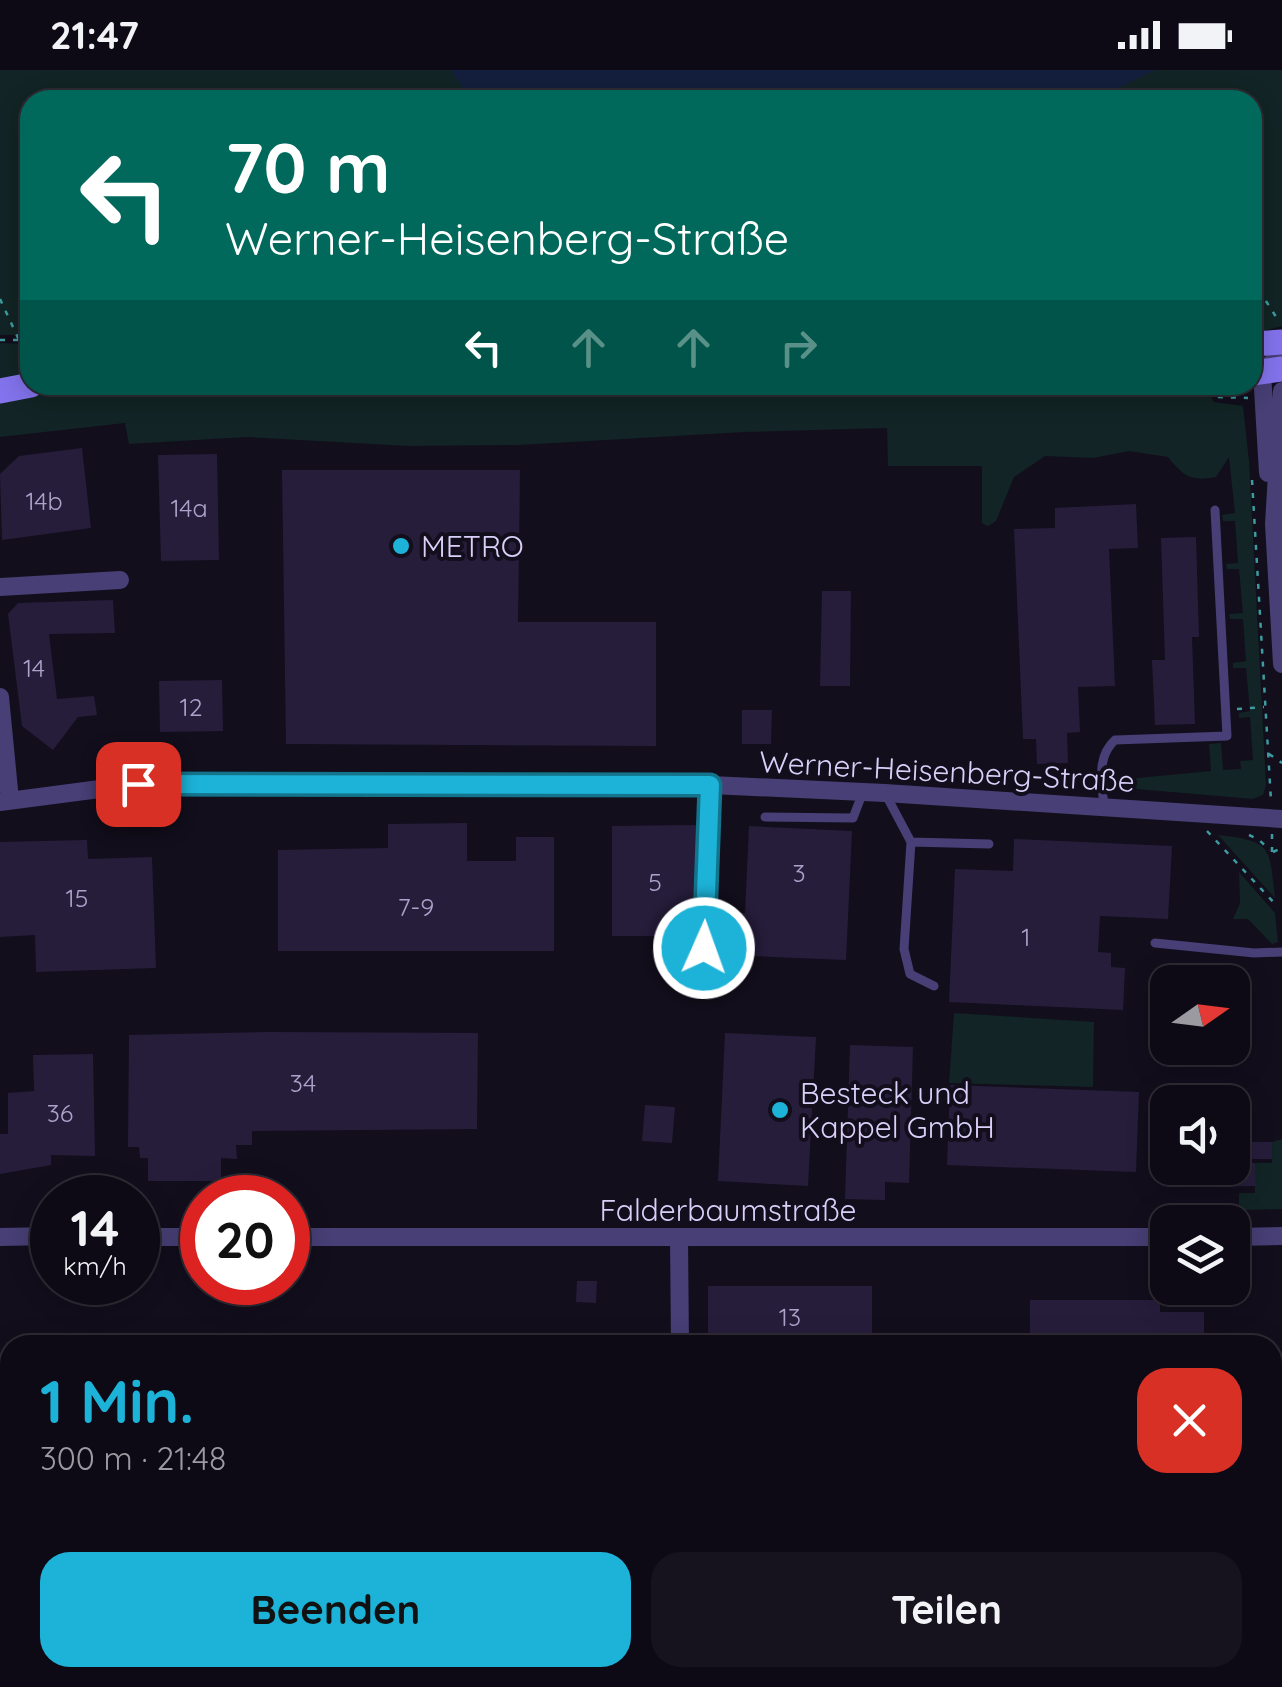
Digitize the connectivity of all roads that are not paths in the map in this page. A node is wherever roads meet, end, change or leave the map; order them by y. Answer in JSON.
{"nodes":[{"id":1,"x":1282,"y":353,"type":"edge"},
{"id":2,"x":1264,"y":378,"type":"edge"},
{"id":3,"x":1282,"y":392,"type":"edge"},
{"id":4,"x":1215,"y":510,"type":"dead end"},
{"id":5,"x":1274,"y":524,"type":"junction"},
{"id":6,"x":1279,"y":557,"type":"edge"},
{"id":7,"x":120,"y":580,"type":"dead end"},
{"id":8,"x":0,"y":587,"type":"edge"},
{"id":9,"x":1282,"y":664,"type":"edge"},
{"id":10,"x":0,"y":696,"type":"edge"},
{"id":11,"x":710,"y":785,"type":"junction"},
{"id":12,"x":863,"y":792,"type":"junction"},
{"id":13,"x":885,"y":793,"type":"junction"},
{"id":14,"x":5,"y":801,"type":"edge"},
{"id":15,"x":1104,"y":808,"type":"junction"},
{"id":16,"x":766,"y":817,"type":"dead end"},
{"id":17,"x":1282,"y":819,"type":"edge"},
{"id":18,"x":911,"y":842,"type":"junction"},
{"id":19,"x":989,"y":844,"type":"dead end"},
{"id":20,"x":1155,"y":943,"type":"dead end"},
{"id":21,"x":677,"y":947,"type":"dead end"},
{"id":22,"x":1282,"y":952,"type":"edge"},
{"id":23,"x":934,"y":986,"type":"dead end"},
{"id":24,"x":30,"y":1236,"type":"edge"},
{"id":25,"x":1282,"y":1236,"type":"edge"},
{"id":26,"x":0,"y":1237,"type":"edge"},
{"id":27,"x":310,"y":1237,"type":"edge"},
{"id":28,"x":680,"y":1237,"type":"junction"},
{"id":29,"x":1150,"y":1237,"type":"edge"},
{"id":30,"x":1250,"y":1237,"type":"edge"},
{"id":31,"x":680,"y":1335,"type":"edge"}],
"edges":[{"from":1,"to":2,"type":"street"},
{"from":2,"to":5,"type":"street"},
{"from":3,"to":5,"type":"street"},
{"from":4,"to":15,"type":"lane"},
{"from":5,"to":6,"type":"street"},
{"from":6,"to":9,"type":"street"},
{"from":7,"to":8,"type":"street"},
{"from":10,"to":14,"type":"street","name":"Werner-Heisenberg-Straße"},
{"from":11,"to":12,"type":"street","name":"Werner-Heisenberg-Straße"},
{"from":11,"to":14,"type":"street","name":"Werner-Heisenberg-Straße"},
{"from":11,"to":21,"type":"lane"},
{"from":12,"to":13,"type":"street","name":"Werner-Heisenberg-Straße"},
{"from":12,"to":16,"type":"lane"},
{"from":13,"to":15,"type":"street","name":"Werner-Heisenberg-Straße"},
{"from":13,"to":18,"type":"lane"},
{"from":15,"to":17,"type":"street","name":"Werner-Heisenberg-Straße"},
{"from":18,"to":19,"type":"lane"},
{"from":18,"to":23,"type":"lane"},
{"from":20,"to":22,"type":"lane"},
{"from":24,"to":26,"type":"street"},
{"from":25,"to":30,"type":"street"},
{"from":27,"to":28,"type":"street","name":"Falderbaumstraße"},
{"from":28,"to":29,"type":"street","name":"Falderbaumstraße"},
{"from":28,"to":31,"type":"street"}]}
